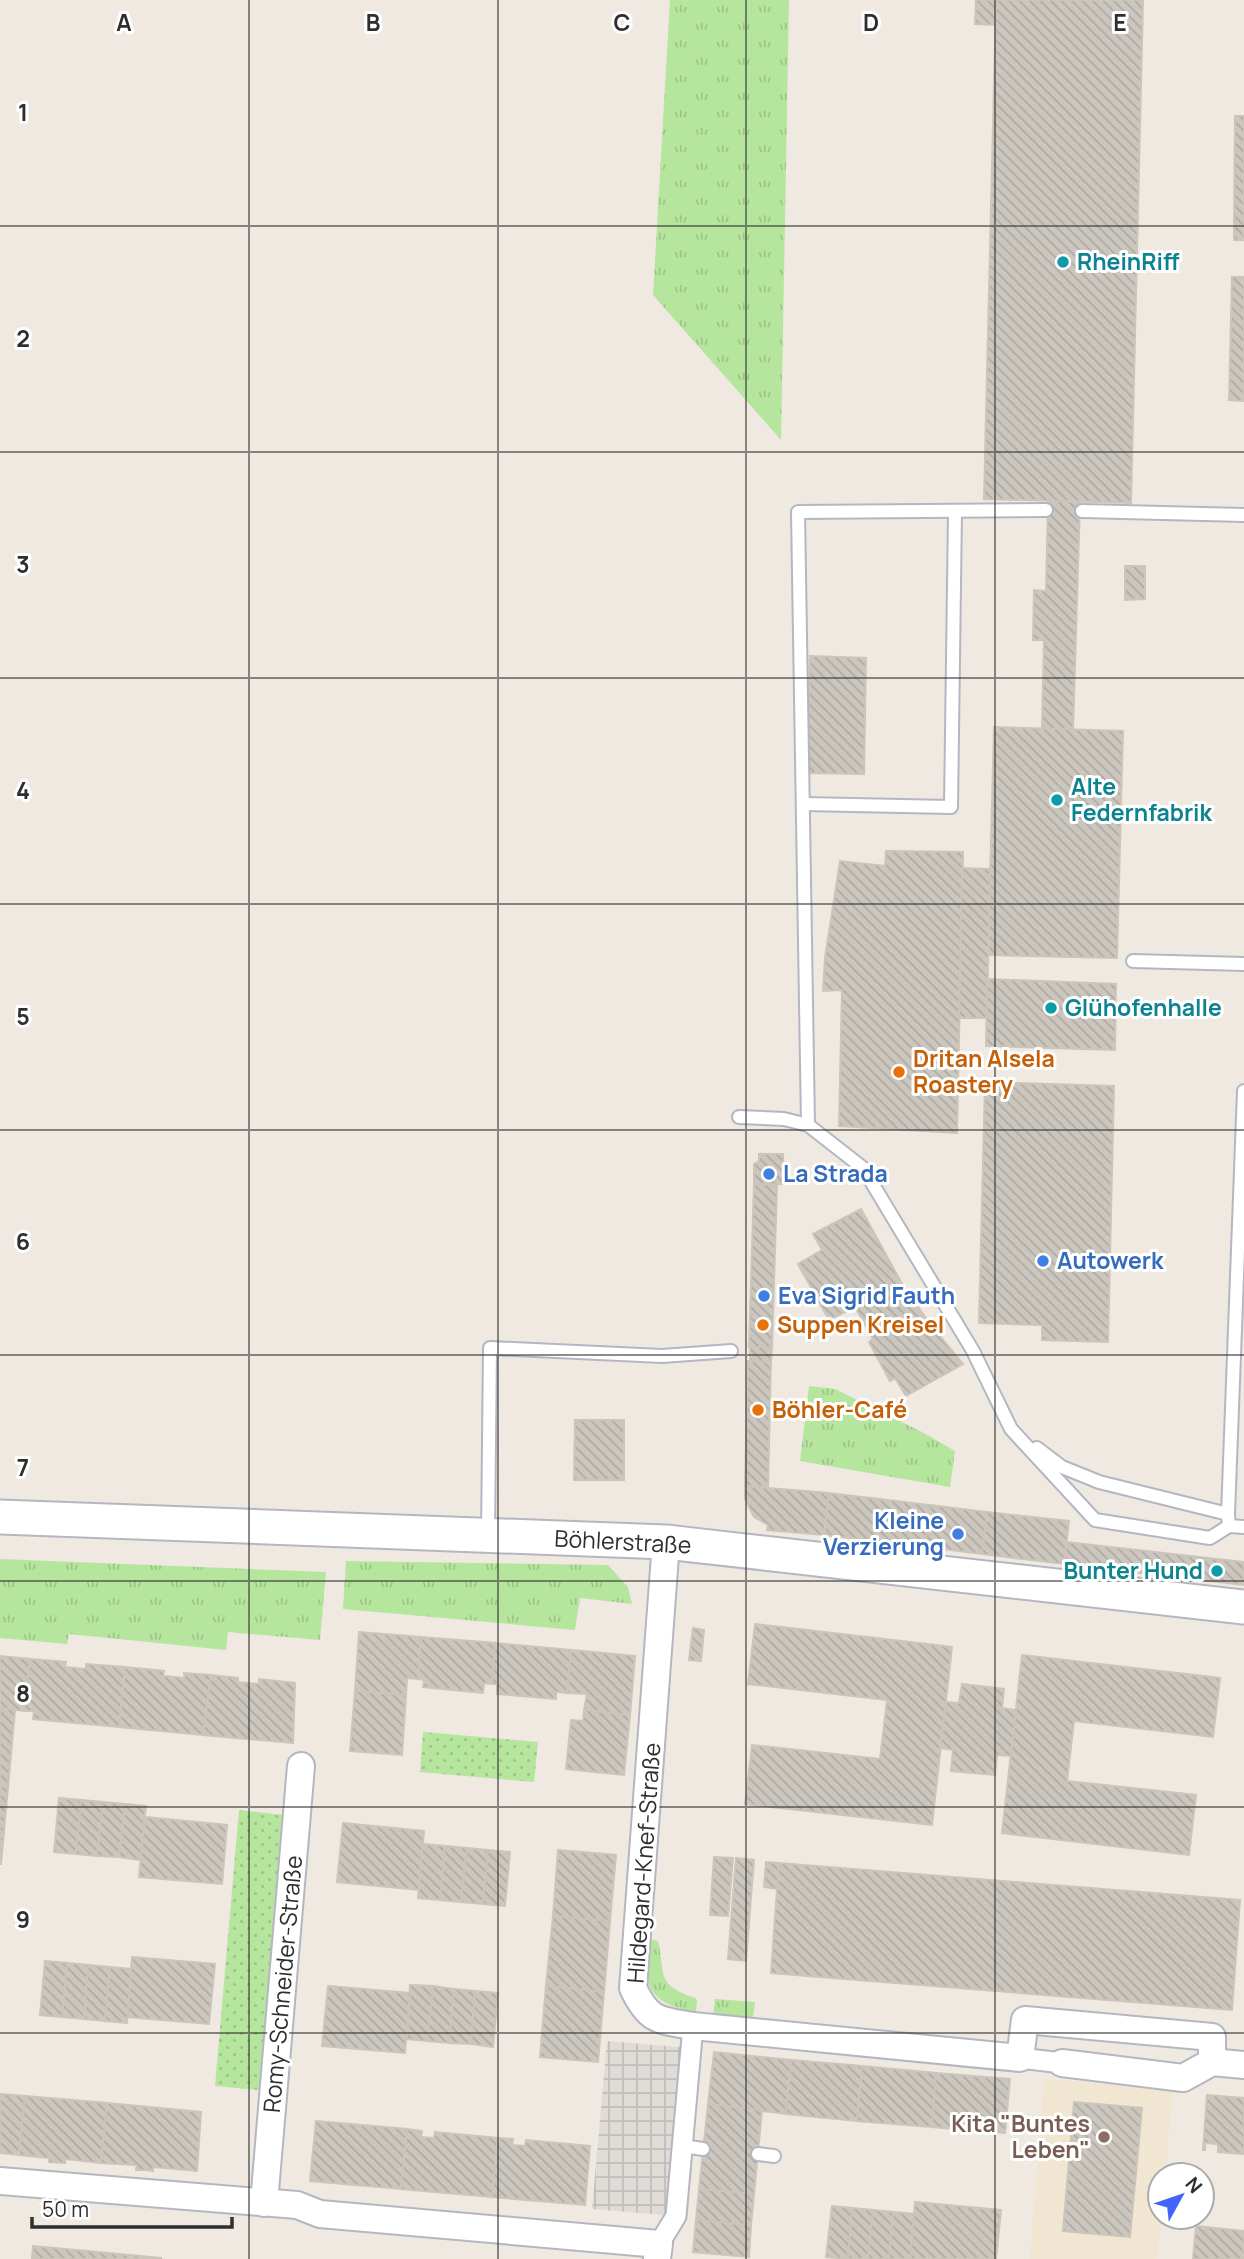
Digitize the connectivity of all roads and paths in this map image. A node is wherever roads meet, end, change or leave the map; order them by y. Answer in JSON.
{"nodes":[{"id":1,"x":1046,"y":510,"type":"dead end"},
{"id":2,"x":955,"y":511,"type":"junction"},
{"id":3,"x":1082,"y":511,"type":"dead end"},
{"id":4,"x":1244,"y":516,"type":"edge"},
{"id":5,"x":803,"y":804,"type":"junction"},
{"id":6,"x":1133,"y":961,"type":"dead end"},
{"id":7,"x":1244,"y":964,"type":"edge"},
{"id":8,"x":1244,"y":1091,"type":"edge"},
{"id":9,"x":739,"y":1117,"type":"dead end"},
{"id":10,"x":808,"y":1125,"type":"junction"},
{"id":11,"x":1241,"y":1266,"type":"edge"},
{"id":12,"x":731,"y":1351,"type":"dead end"},
{"id":13,"x":1011,"y":1429,"type":"junction"},
{"id":14,"x":0,"y":1517,"type":"edge"},
{"id":15,"x":1228,"y":1520,"type":"junction"},
{"id":16,"x":1244,"y":1527,"type":"edge"},
{"id":17,"x":488,"y":1536,"type":"junction"},
{"id":18,"x":666,"y":1542,"type":"junction"},
{"id":19,"x":1244,"y":1607,"type":"edge"},
{"id":20,"x":301,"y":1766,"type":"dead end"},
{"id":21,"x":693,"y":2026,"type":"junction"},
{"id":22,"x":1020,"y":2058,"type":"junction"},
{"id":23,"x":1212,"y":2062,"type":"junction"},
{"id":24,"x":1062,"y":2063,"type":"joint"},
{"id":25,"x":1244,"y":2065,"type":"edge"},
{"id":26,"x":682,"y":2146,"type":"junction"},
{"id":27,"x":703,"y":2149,"type":"dead end"},
{"id":28,"x":758,"y":2154,"type":"dead end"},
{"id":29,"x":774,"y":2156,"type":"dead end"},
{"id":30,"x":0,"y":2181,"type":"edge"},
{"id":31,"x":264,"y":2203,"type":"junction"},
{"id":32,"x":658,"y":2251,"type":"edge"}],
"edges":[{"from":1,"to":2,"type":"lane"},
{"from":2,"to":5,"type":"lane"},
{"from":2,"to":5,"type":"lane"},
{"from":3,"to":4,"type":"lane"},
{"from":5,"to":10,"type":"lane"},
{"from":6,"to":7,"type":"lane"},
{"from":8,"to":11,"type":"lane"},
{"from":9,"to":10,"type":"lane"},
{"from":10,"to":13,"type":"lane"},
{"from":11,"to":15,"type":"lane"},
{"from":12,"to":17,"type":"lane"},
{"from":13,"to":15,"type":"lane"},
{"from":13,"to":15,"type":"lane"},
{"from":14,"to":17,"type":"street","name":"Böhlerstraße"},
{"from":15,"to":16,"type":"lane"},
{"from":17,"to":18,"type":"street","name":"Böhlerstraße"},
{"from":18,"to":19,"type":"street","name":"Böhlerstraße"},
{"from":18,"to":21,"type":"street","name":"Hildegard-Knef-Straße"},
{"from":20,"to":31,"type":"street","name":"Romy-Schneider-Straße"},
{"from":21,"to":22,"type":"street","name":"Hildegard-Knef-Straße"},
{"from":21,"to":26,"type":"street"},
{"from":22,"to":23,"type":"street"},
{"from":22,"to":24,"type":"street","name":"Hildegard-Knef-Straße"},
{"from":23,"to":24,"type":"street","name":"Hildegard-Knef-Straße"},
{"from":23,"to":25,"type":"street"},
{"from":26,"to":27,"type":"lane"},
{"from":26,"to":32,"type":"street"},
{"from":28,"to":29,"type":"lane"},
{"from":30,"to":31,"type":"street"},
{"from":31,"to":32,"type":"street"}]}
